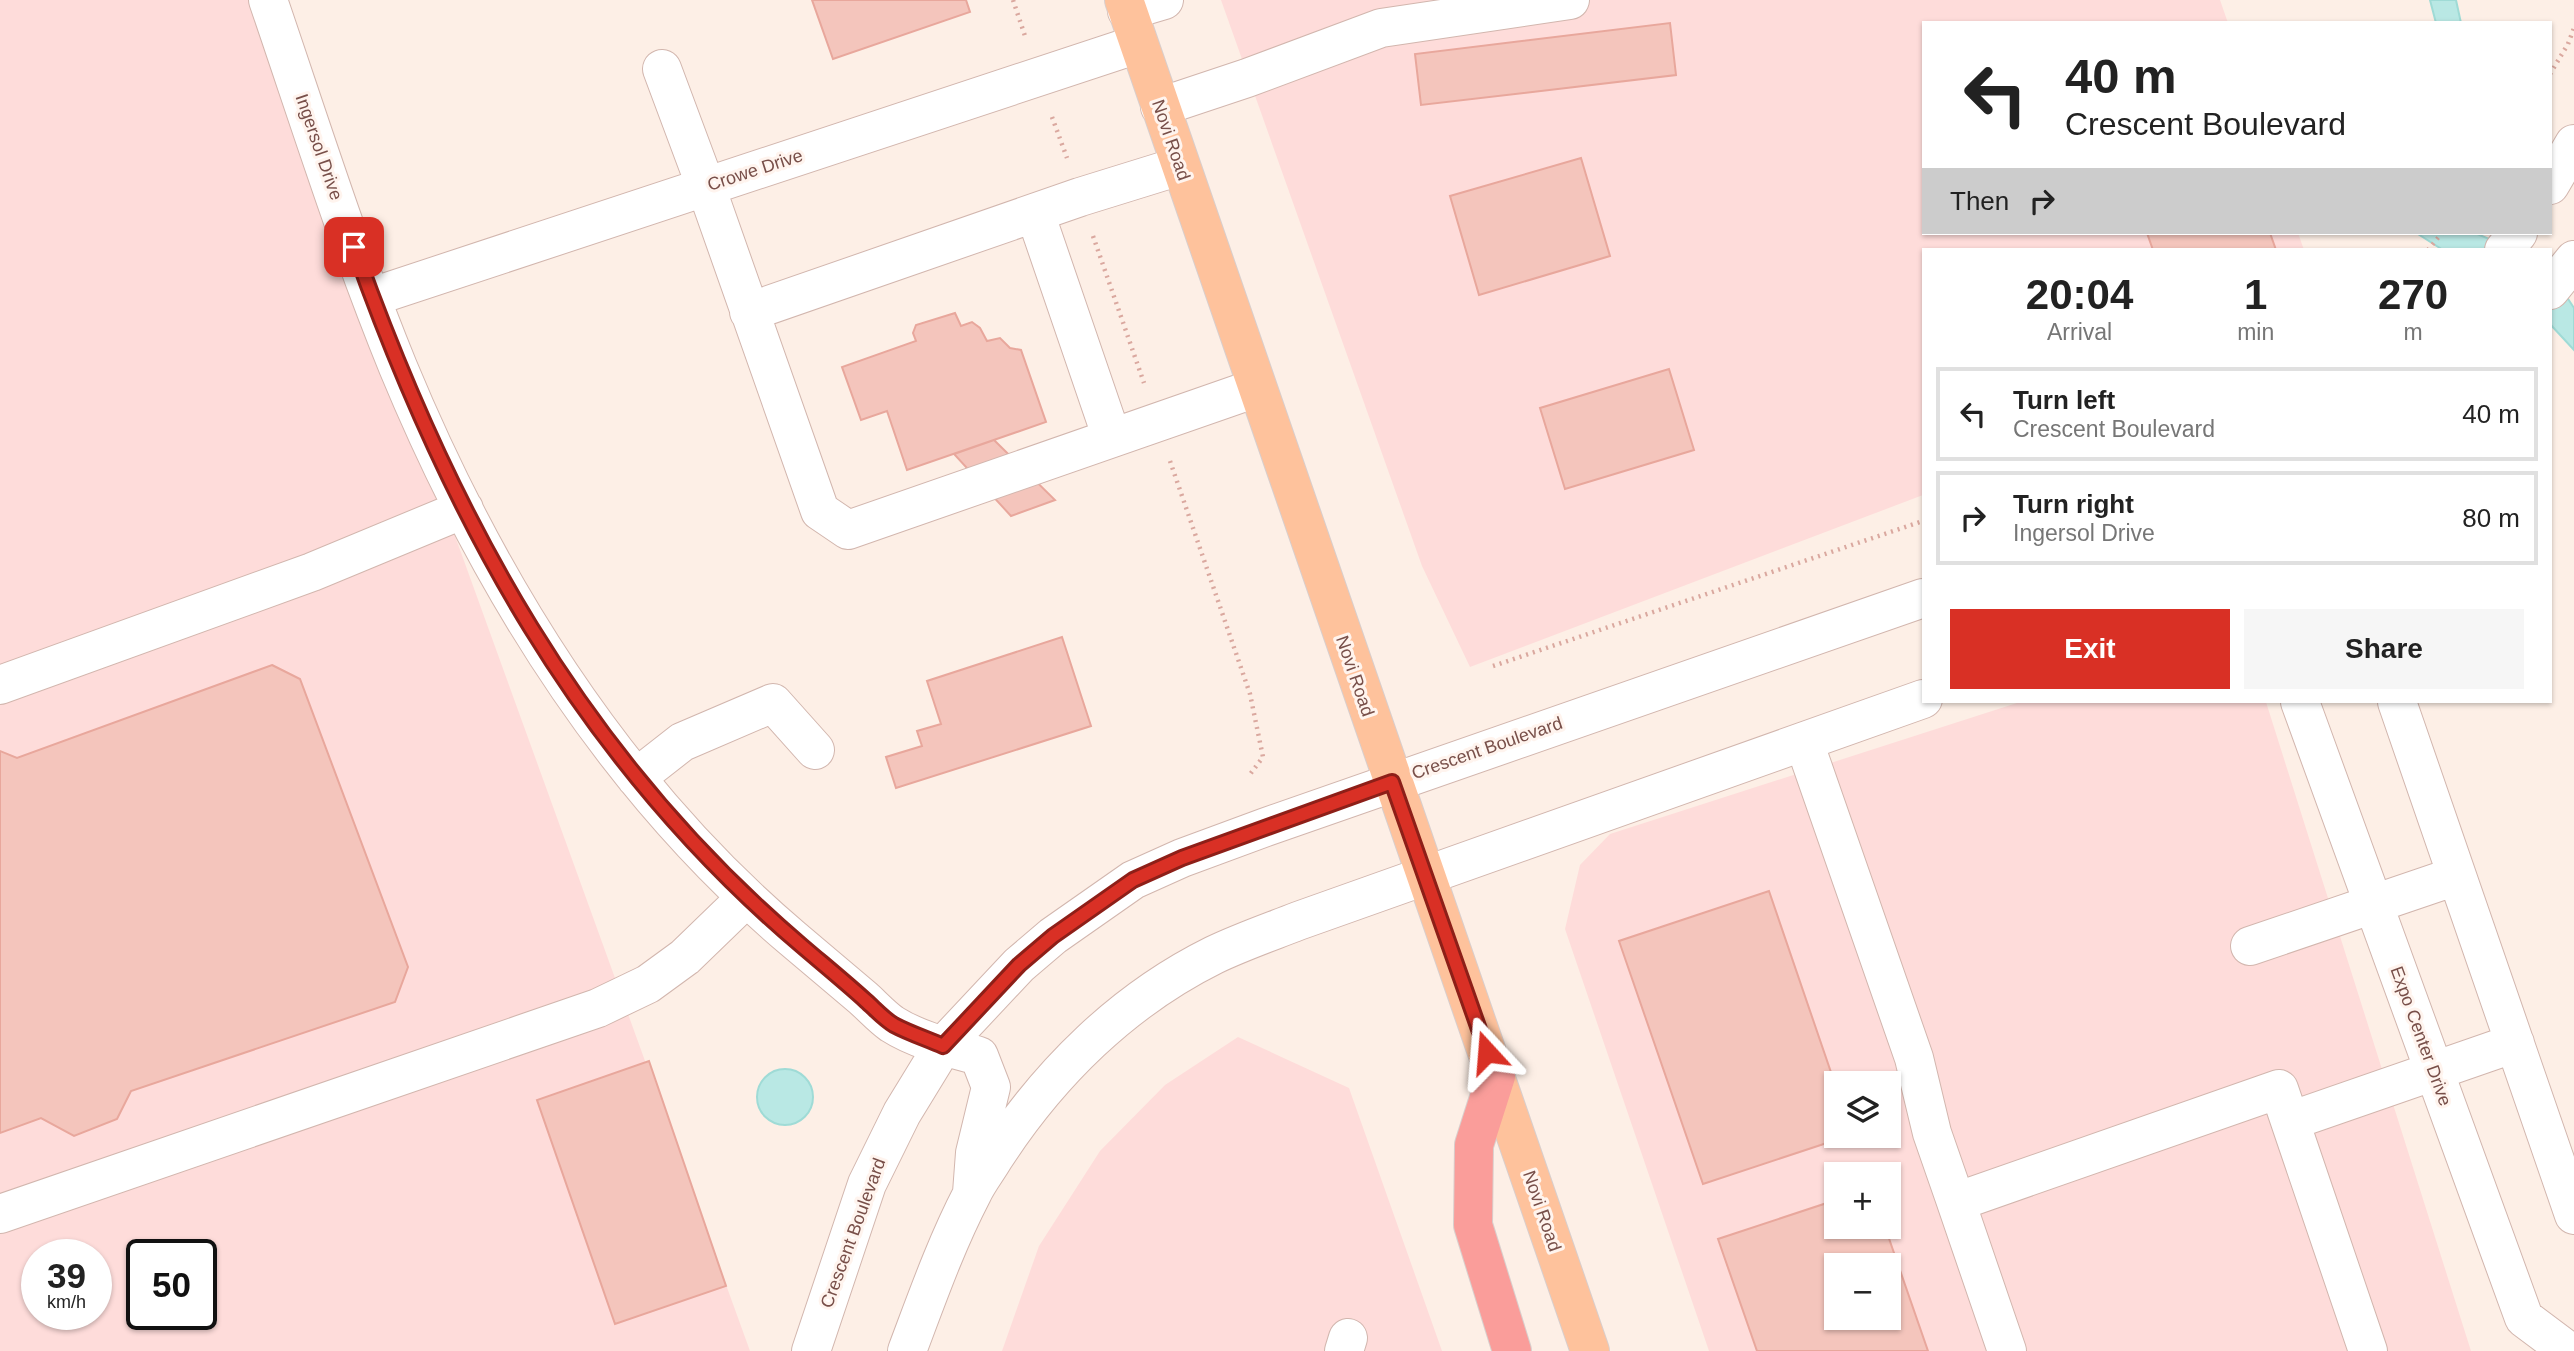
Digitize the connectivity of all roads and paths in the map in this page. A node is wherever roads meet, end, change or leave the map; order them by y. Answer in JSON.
{"nodes":[{"id":1,"x":268,"y":0,"type":"edge"},
{"id":2,"x":1164,"y":0,"type":"edge"},
{"id":3,"x":1570,"y":0,"type":"edge"},
{"id":4,"x":1130,"y":18,"type":"edge"},
{"id":5,"x":2574,"y":28,"type":"edge"},
{"id":6,"x":662,"y":69,"type":"dead end"},
{"id":7,"x":2552,"y":70,"type":"edge"},
{"id":8,"x":1160,"y":107,"type":"junction"},
{"id":9,"x":2574,"y":144,"type":"edge"},
{"id":10,"x":1180,"y":166,"type":"junction"},
{"id":11,"x":2552,"y":182,"type":"edge"},
{"id":12,"x":706,"y":187,"type":"junction"},
{"id":13,"x":1035,"y":213,"type":"junction"},
{"id":14,"x":2574,"y":260,"type":"edge"},
{"id":15,"x":2552,"y":288,"type":"edge"},
{"id":16,"x":372,"y":297,"type":"junction"},
{"id":17,"x":749,"y":312,"type":"junction"},
{"id":18,"x":1256,"y":388,"type":"junction"},
{"id":19,"x":1112,"y":438,"type":"junction"},
{"id":20,"x":464,"y":509,"type":"junction"},
{"id":21,"x":1922,"y":521,"type":"edge"},
{"id":22,"x":1922,"y":598,"type":"edge"},
{"id":23,"x":1493,"y":666,"type":"dead end"},
{"id":24,"x":0,"y":685,"type":"edge"},
{"id":25,"x":1922,"y":699,"type":"edge"},
{"id":26,"x":2300,"y":703,"type":"edge"},
{"id":27,"x":2397,"y":703,"type":"edge"},
{"id":28,"x":1804,"y":742,"type":"junction"},
{"id":29,"x":816,"y":750,"type":"dead end"},
{"id":30,"x":636,"y":778,"type":"junction"},
{"id":31,"x":1392,"y":782,"type":"junction"},
{"id":32,"x":1427,"y":876,"type":"junction"},
{"id":33,"x":2456,"y":876,"type":"junction"},
{"id":34,"x":746,"y":898,"type":"junction"},
{"id":35,"x":2373,"y":905,"type":"junction"},
{"id":36,"x":2249,"y":946,"type":"dead end"},
{"id":37,"x":2515,"y":1044,"type":"junction"},
{"id":38,"x":943,"y":1046,"type":"junction"},
{"id":39,"x":2434,"y":1070,"type":"junction"},
{"id":40,"x":1496,"y":1076,"type":"junction"},
{"id":41,"x":2290,"y":1122,"type":"junction"},
{"id":42,"x":972,"y":1193,"type":"junction"},
{"id":43,"x":1956,"y":1202,"type":"junction"},
{"id":44,"x":0,"y":1214,"type":"edge"},
{"id":45,"x":2574,"y":1214,"type":"edge"},
{"id":46,"x":811,"y":1351,"type":"edge"},
{"id":47,"x":907,"y":1351,"type":"edge"},
{"id":48,"x":1513,"y":1351,"type":"edge"},
{"id":49,"x":1590,"y":1351,"type":"edge"},
{"id":50,"x":2007,"y":1351,"type":"edge"},
{"id":51,"x":2368,"y":1351,"type":"edge"},
{"id":52,"x":2568,"y":1351,"type":"edge"}],
"edges":[{"from":1,"to":16,"type":"street","name":"Ingersol Drive"},
{"from":2,"to":4,"type":"street","name":"Crowe Drive"},
{"from":3,"to":8,"type":"street"},
{"from":4,"to":8,"type":"main road","name":"Novi Road"},
{"from":4,"to":12,"type":"street","name":"Crowe Drive"},
{"from":5,"to":7,"type":"path"},
{"from":6,"to":12,"type":"street"},
{"from":8,"to":10,"type":"main road","name":"Novi Road"},
{"from":9,"to":11,"type":"street"},
{"from":10,"to":13,"type":"street"},
{"from":10,"to":18,"type":"main road","name":"Novi Road"},
{"from":12,"to":16,"type":"street","name":"Crowe Drive"},
{"from":12,"to":17,"type":"street"},
{"from":13,"to":17,"type":"street"},
{"from":13,"to":19,"type":"street"},
{"from":14,"to":15,"type":"street"},
{"from":16,"to":20,"type":"street","name":"Ingersol Drive"},
{"from":17,"to":19,"type":"street"},
{"from":18,"to":19,"type":"street"},
{"from":18,"to":31,"type":"main road","name":"Novi Road"},
{"from":20,"to":24,"type":"street"},
{"from":20,"to":30,"type":"street","name":"Ingersol Drive"},
{"from":21,"to":23,"type":"path"},
{"from":22,"to":31,"type":"street","name":"Crescent Boulevard"},
{"from":25,"to":28,"type":"street"},
{"from":26,"to":35,"type":"street","name":"Expo Center Drive"},
{"from":27,"to":33,"type":"street"},
{"from":28,"to":32,"type":"street"},
{"from":28,"to":43,"type":"street"},
{"from":29,"to":30,"type":"street"},
{"from":30,"to":34,"type":"street","name":"Ingersol Drive"},
{"from":31,"to":32,"type":"main road","name":"Novi Road"},
{"from":31,"to":38,"type":"street","name":"Crescent Boulevard"},
{"from":32,"to":40,"type":"main road","name":"Novi Road"},
{"from":32,"to":42,"type":"street"},
{"from":33,"to":35,"type":"street"},
{"from":33,"to":37,"type":"street"},
{"from":34,"to":38,"type":"street","name":"Ingersol Drive"},
{"from":34,"to":44,"type":"street"},
{"from":35,"to":36,"type":"street"},
{"from":35,"to":39,"type":"street","name":"Expo Center Drive"},
{"from":37,"to":39,"type":"street"},
{"from":37,"to":45,"type":"street"},
{"from":38,"to":42,"type":"street","name":"Ingersol Drive"},
{"from":38,"to":46,"type":"street","name":"Crescent Boulevard"},
{"from":39,"to":41,"type":"street"},
{"from":39,"to":52,"type":"street","name":"Expo Center Drive"},
{"from":40,"to":48,"type":"highway"},
{"from":40,"to":49,"type":"main road","name":"Novi Road"},
{"from":41,"to":43,"type":"street"},
{"from":41,"to":51,"type":"street"},
{"from":42,"to":47,"type":"street"},
{"from":43,"to":50,"type":"street"}]}
